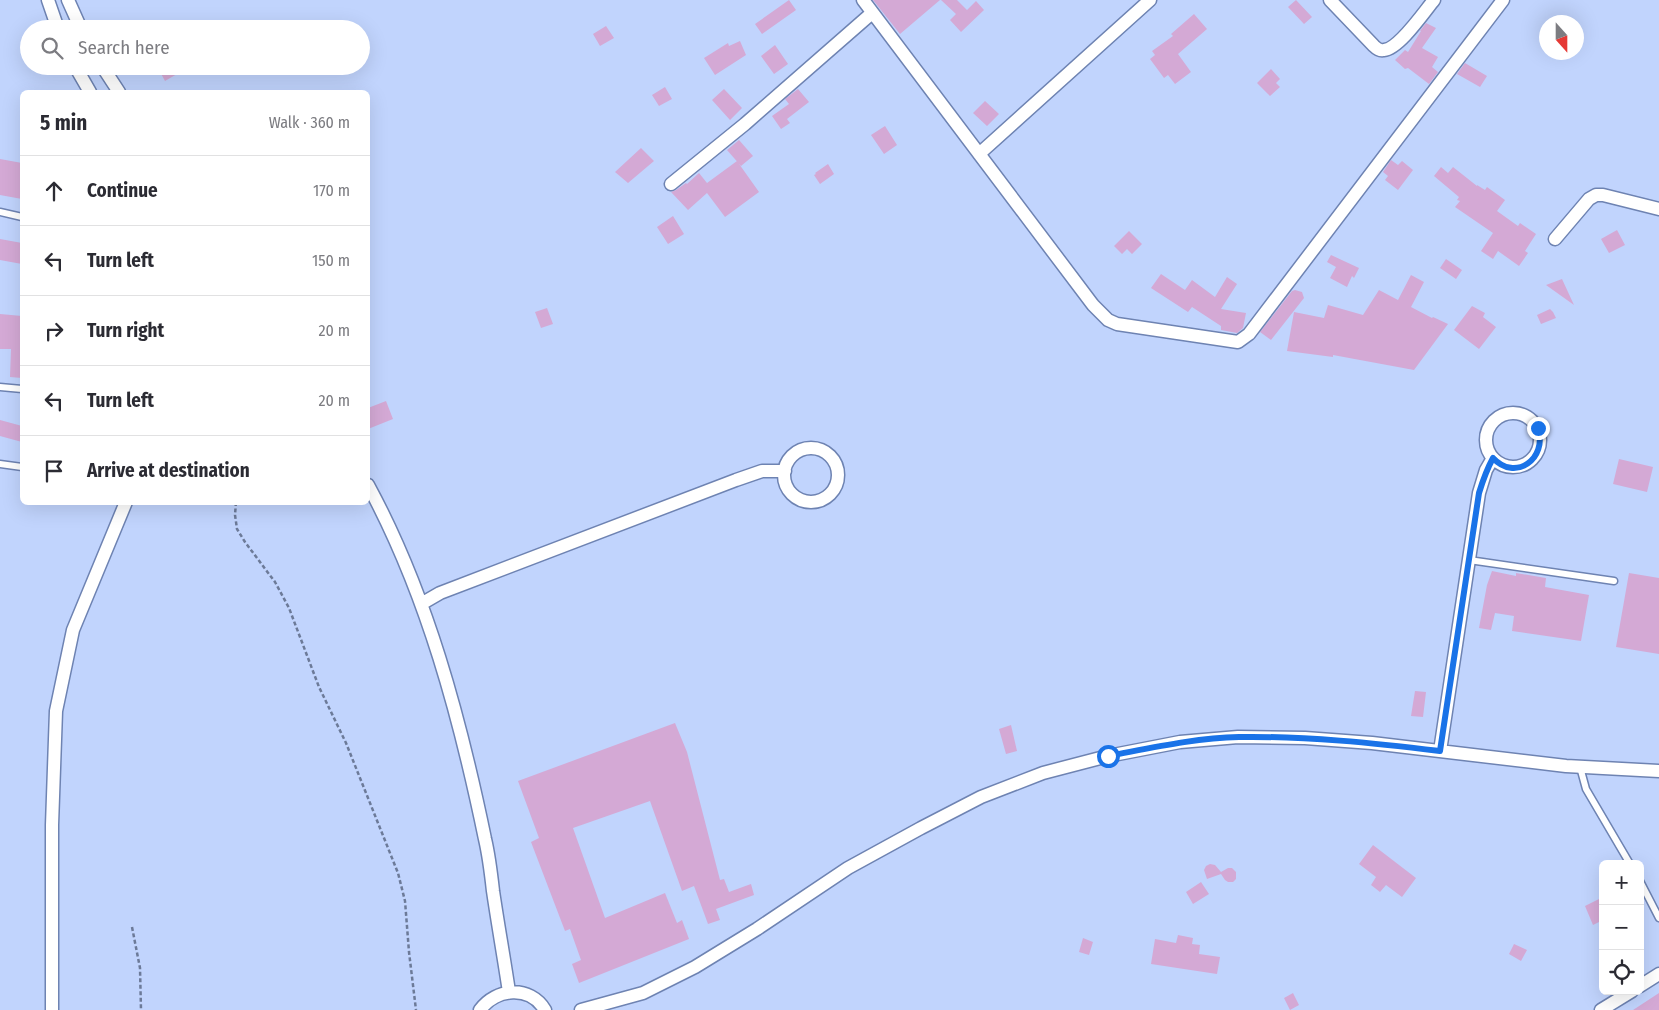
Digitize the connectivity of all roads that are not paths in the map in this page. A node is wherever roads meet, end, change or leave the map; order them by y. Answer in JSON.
{"nodes":[{"id":1,"x":48,"y":0,"type":"edge"},
{"id":2,"x":68,"y":0,"type":"edge"},
{"id":3,"x":863,"y":0,"type":"edge"},
{"id":4,"x":1150,"y":0,"type":"edge"},
{"id":5,"x":1330,"y":0,"type":"edge"},
{"id":6,"x":1434,"y":0,"type":"edge"},
{"id":7,"x":1503,"y":0,"type":"edge"},
{"id":8,"x":872,"y":12,"type":"junction"},
{"id":9,"x":55,"y":20,"type":"edge"},
{"id":10,"x":77,"y":20,"type":"edge"},
{"id":11,"x":80,"y":75,"type":"edge"},
{"id":12,"x":108,"y":75,"type":"edge"},
{"id":13,"x":89,"y":90,"type":"edge"},
{"id":14,"x":117,"y":90,"type":"edge"},
{"id":15,"x":979,"y":154,"type":"junction"},
{"id":16,"x":671,"y":184,"type":"dead end"},
{"id":17,"x":1659,"y":209,"type":"edge"},
{"id":18,"x":0,"y":212,"type":"edge"},
{"id":19,"x":20,"y":216,"type":"edge"},
{"id":20,"x":1555,"y":240,"type":"dead end"},
{"id":21,"x":0,"y":387,"type":"edge"},
{"id":22,"x":20,"y":389,"type":"edge"},
{"id":23,"x":1493,"y":458,"type":"junction"},
{"id":24,"x":0,"y":464,"type":"edge"},
{"id":25,"x":20,"y":467,"type":"edge"},
{"id":26,"x":784,"y":471,"type":"junction"},
{"id":27,"x":370,"y":489,"type":"edge"},
{"id":28,"x":125,"y":505,"type":"edge"},
{"id":29,"x":1469,"y":560,"type":"junction"},
{"id":30,"x":1614,"y":581,"type":"dead end"},
{"id":31,"x":421,"y":604,"type":"junction"},
{"id":32,"x":1440,"y":751,"type":"junction"},
{"id":33,"x":1580,"y":766,"type":"junction"},
{"id":34,"x":1659,"y":771,"type":"edge"},
{"id":35,"x":1628,"y":860,"type":"edge"},
{"id":36,"x":1644,"y":888,"type":"edge"},
{"id":37,"x":1659,"y":918,"type":"edge"},
{"id":38,"x":1659,"y":974,"type":"edge"},
{"id":39,"x":1644,"y":983,"type":"edge"},
{"id":40,"x":508,"y":992,"type":"junction"},
{"id":41,"x":1625,"y":995,"type":"edge"},
{"id":42,"x":52,"y":1010,"type":"edge"},
{"id":43,"x":480,"y":1010,"type":"edge"},
{"id":44,"x":545,"y":1010,"type":"edge"},
{"id":45,"x":581,"y":1010,"type":"edge"},
{"id":46,"x":1601,"y":1010,"type":"edge"}],
"edges":[{"from":1,"to":9,"type":"street"},
{"from":2,"to":10,"type":"street"},
{"from":3,"to":8,"type":"street"},
{"from":4,"to":15,"type":"street"},
{"from":5,"to":6,"type":"street"},
{"from":7,"to":15,"type":"street"},
{"from":8,"to":15,"type":"street"},
{"from":8,"to":16,"type":"street"},
{"from":11,"to":13,"type":"street"},
{"from":12,"to":14,"type":"street"},
{"from":17,"to":20,"type":"street"},
{"from":18,"to":19,"type":"lane"},
{"from":21,"to":22,"type":"lane"},
{"from":23,"to":23,"type":"street"},
{"from":23,"to":29,"type":"street"},
{"from":24,"to":25,"type":"lane"},
{"from":26,"to":26,"type":"street"},
{"from":26,"to":31,"type":"street"},
{"from":27,"to":31,"type":"street"},
{"from":28,"to":42,"type":"street"},
{"from":29,"to":30,"type":"lane"},
{"from":29,"to":32,"type":"street"},
{"from":31,"to":40,"type":"street"},
{"from":32,"to":33,"type":"street"},
{"from":32,"to":45,"type":"street"},
{"from":33,"to":34,"type":"street"},
{"from":33,"to":35,"type":"lane"},
{"from":36,"to":37,"type":"lane"},
{"from":38,"to":39,"type":"street"},
{"from":40,"to":43,"type":"street"},
{"from":40,"to":44,"type":"street"},
{"from":41,"to":46,"type":"street"}]}
